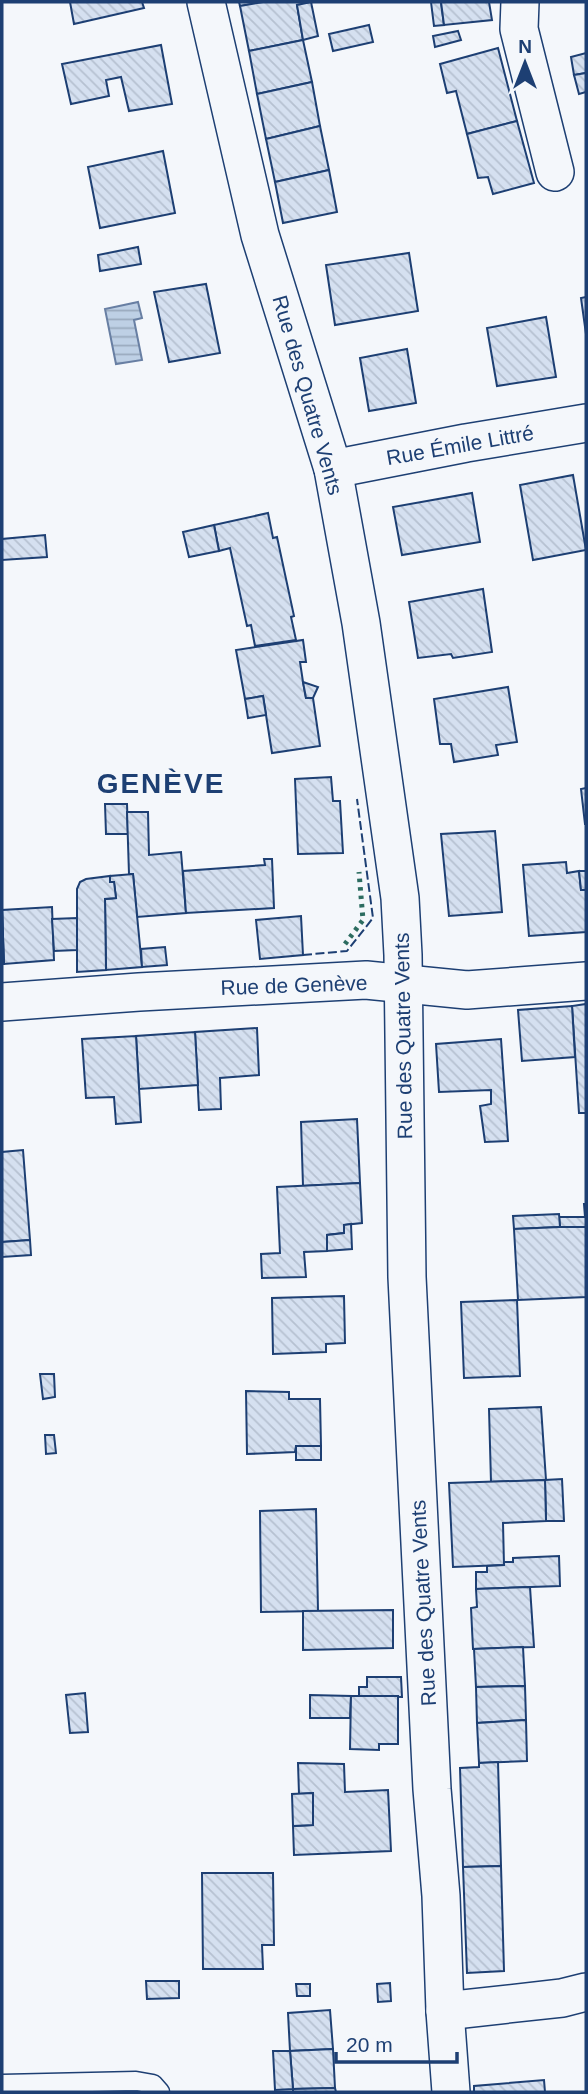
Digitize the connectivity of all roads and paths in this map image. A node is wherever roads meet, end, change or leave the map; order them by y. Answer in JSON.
{"nodes":[{"id":1,"x":206,"y":2,"type":"edge"},
{"id":2,"x":520,"y":2,"type":"edge"},
{"id":3,"x":555,"y":172,"type":"dead end"},
{"id":4,"x":586,"y":423,"type":"edge"},
{"id":5,"x":334,"y":469,"type":"junction"},
{"id":6,"x":586,"y":981,"type":"edge"},
{"id":7,"x":402,"y":984,"type":"junction"},
{"id":8,"x":2,"y":1002,"type":"edge"},
{"id":9,"x":586,"y":1992,"type":"edge"},
{"id":10,"x":445,"y":2011,"type":"junction"},
{"id":11,"x":2,"y":2084,"type":"edge"},
{"id":12,"x":160,"y":2092,"type":"edge"},
{"id":13,"x":451,"y":2092,"type":"edge"}],
"edges":[{"from":1,"to":5,"type":"street","name":"Rue des Quatre Vents"},
{"from":2,"to":3,"type":"street"},
{"from":4,"to":5,"type":"street","name":"Rue Émile Littré"},
{"from":5,"to":7,"type":"street","name":"Rue des Quatre Vents"},
{"from":6,"to":7,"type":"street","name":"Rue de Genève"},
{"from":7,"to":8,"type":"street","name":"Rue de Genève"},
{"from":7,"to":10,"type":"street","name":"Rue des Quatre Vents"},
{"from":9,"to":10,"type":"street"},
{"from":10,"to":13,"type":"street","name":"Rue des Quatre Vents"},
{"from":11,"to":12,"type":"lane"}]}
